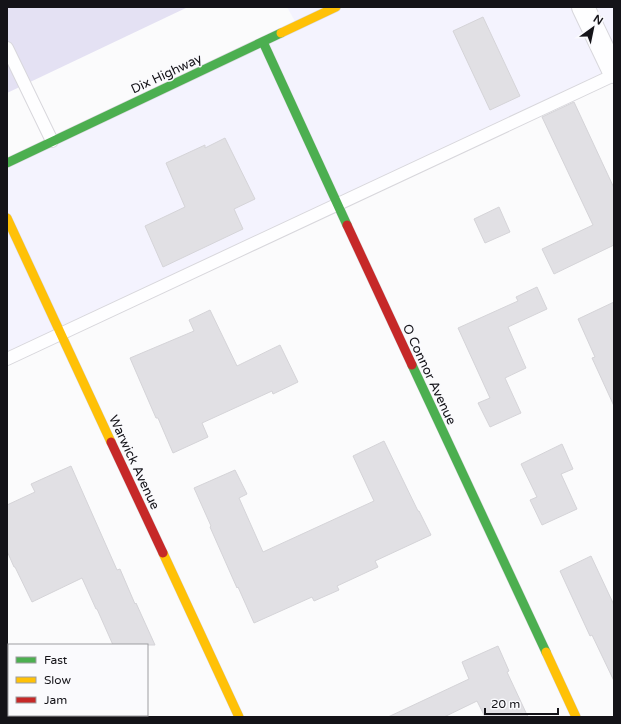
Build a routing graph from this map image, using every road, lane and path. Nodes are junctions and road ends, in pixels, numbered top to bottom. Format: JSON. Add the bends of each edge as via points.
{"nodes":[{"id":1,"x":583,"y":7,"type":"edge"},
{"id":2,"x":332,"y":8,"type":"edge"},
{"id":3,"x":263,"y":42,"type":"junction"},
{"id":4,"x":7,"y":48,"type":"edge"},
{"id":5,"x":614,"y":74,"type":"edge"},
{"id":6,"x":52,"y":141,"type":"junction"},
{"id":7,"x":7,"y":163,"type":"edge"},
{"id":8,"x":337,"y":204,"type":"junction"},
{"id":9,"x":7,"y":218,"type":"edge"},
{"id":10,"x":61,"y":333,"type":"junction"},
{"id":11,"x":7,"y":359,"type":"edge"},
{"id":12,"x":239,"y":717,"type":"edge"},
{"id":13,"x":576,"y":717,"type":"edge"}],
"edges":[{"from":1,"to":5,"type":"street"},
{"from":2,"to":3,"type":"street","name":"Dix Highway"},
{"from":3,"to":6,"type":"street","name":"Dix Highway"},
{"from":3,"to":8,"type":"street","name":"O Connor Avenue"},
{"from":4,"to":6,"type":"lane"},
{"from":5,"to":8,"type":"lane"},
{"from":6,"to":7,"type":"street","name":"Dix Highway"},
{"from":8,"to":10,"type":"lane"},
{"from":8,"to":13,"type":"street","name":"O Connor Avenue"},
{"from":9,"to":10,"type":"street","name":"Warwick Avenue"},
{"from":10,"to":11,"type":"lane"},
{"from":10,"to":12,"type":"street","name":"Warwick Avenue"}]}
